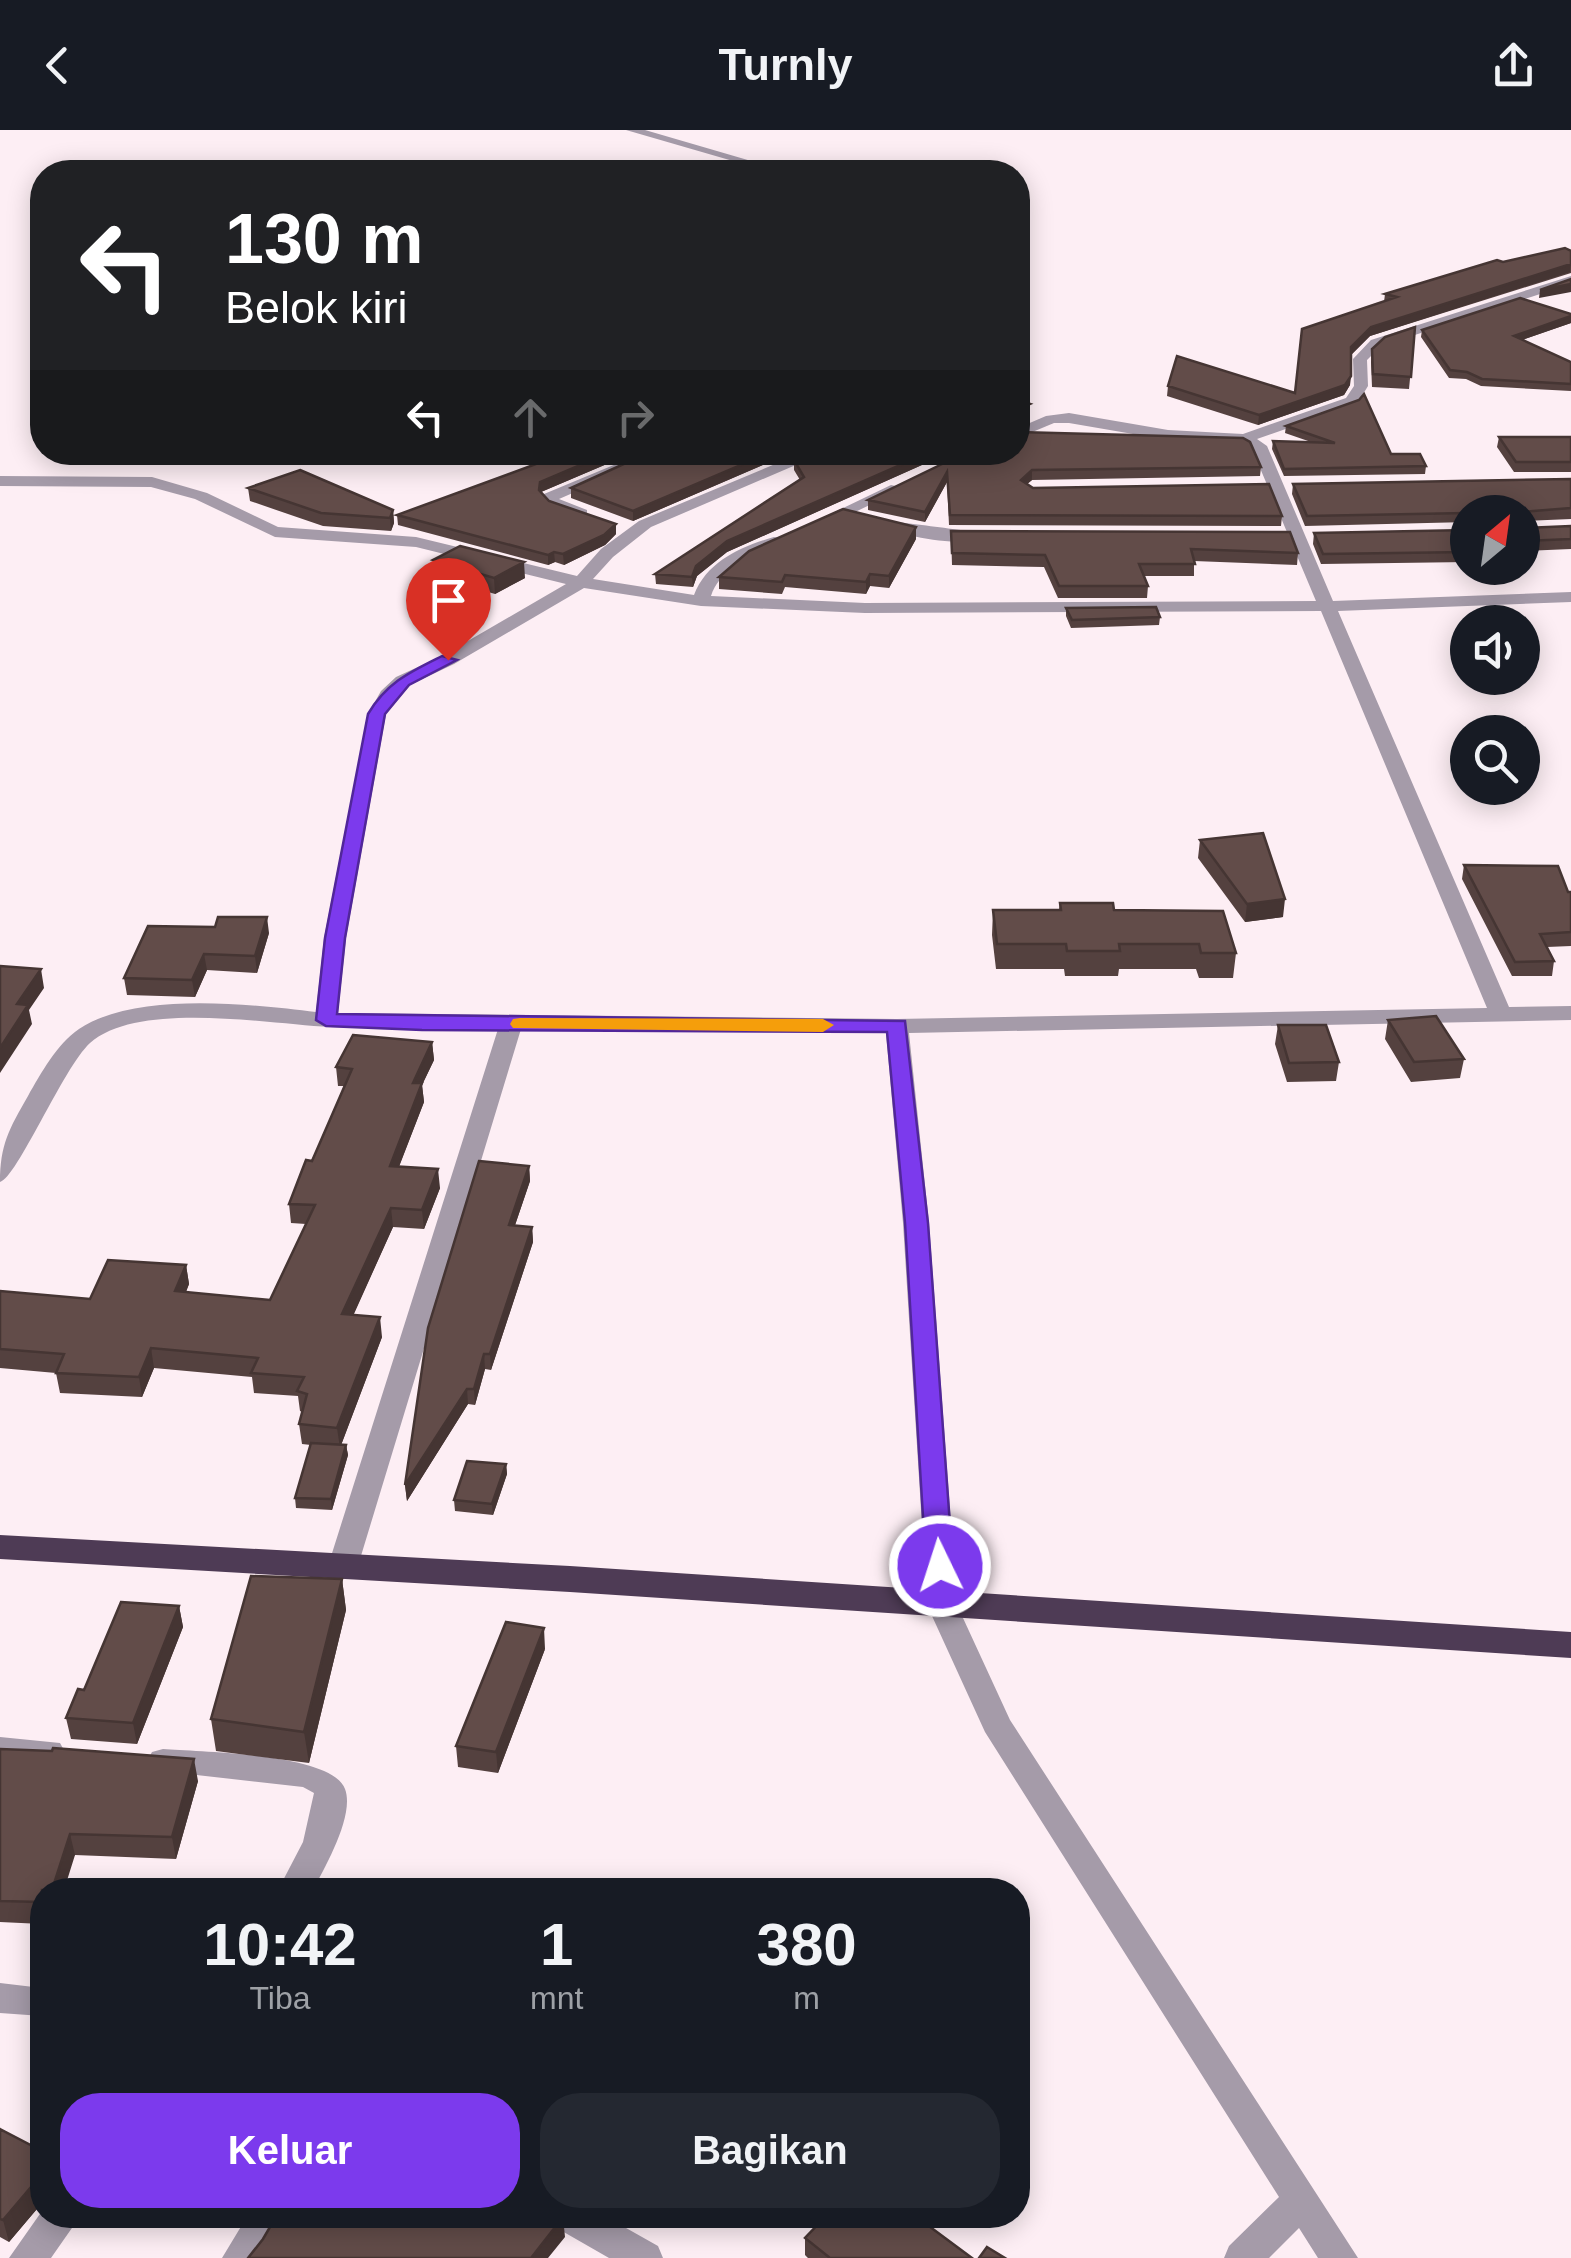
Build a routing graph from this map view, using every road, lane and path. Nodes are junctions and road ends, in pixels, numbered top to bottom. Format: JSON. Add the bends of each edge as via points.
{"nodes":[{"id":1,"x":632,"y":130,"type":"edge"},
{"id":2,"x":740,"y":160,"type":"edge"},
{"id":3,"x":1571,"y":280,"type":"edge"},
{"id":4,"x":1030,"y":429,"type":"edge"},
{"id":5,"x":1244,"y":439,"type":"junction"},
{"id":6,"x":628,"y":465,"type":"edge"},
{"id":7,"x":784,"y":465,"type":"edge"},
{"id":8,"x":0,"y":481,"type":"edge"},
{"id":9,"x":908,"y":483,"type":"edge"},
{"id":10,"x":1287,"y":487,"type":"junction"},
{"id":11,"x":1260,"y":488,"type":"edge"},
{"id":12,"x":844,"y":512,"type":"junction"},
{"id":13,"x":617,"y":526,"type":"junction"},
{"id":14,"x":999,"y":536,"type":"edge"},
{"id":15,"x":581,"y":582,"type":"junction"},
{"id":16,"x":1571,"y":596,"type":"edge"},
{"id":17,"x":701,"y":602,"type":"junction"},
{"id":18,"x":1330,"y":606,"type":"junction"},
{"id":19,"x":1571,"y":1013,"type":"edge"},
{"id":20,"x":1501,"y":1014,"type":"junction"},
{"id":21,"x":326,"y":1020,"type":"junction"},
{"id":22,"x":511,"y":1024,"type":"junction"},
{"id":23,"x":897,"y":1026,"type":"junction"},
{"id":24,"x":0,"y":1175,"type":"edge"},
{"id":25,"x":0,"y":1547,"type":"edge"},
{"id":26,"x":342,"y":1569,"type":"junction"},
{"id":27,"x":942,"y":1605,"type":"junction"},
{"id":28,"x":1571,"y":1645,"type":"edge"},
{"id":29,"x":0,"y":1748,"type":"edge"},
{"id":30,"x":87,"y":1755,"type":"edge"},
{"id":31,"x":140,"y":1759,"type":"edge"},
{"id":32,"x":300,"y":1878,"type":"edge"},
{"id":33,"x":0,"y":1998,"type":"edge"},
{"id":34,"x":30,"y":2001,"type":"edge"},
{"id":35,"x":1302,"y":2200,"type":"junction"},
{"id":36,"x":52,"y":2228,"type":"edge"},
{"id":37,"x":261,"y":2228,"type":"edge"},
{"id":38,"x":587,"y":2228,"type":"edge"},
{"id":39,"x":624,"y":2254,"type":"edge"},
{"id":40,"x":28,"y":2258,"type":"edge"},
{"id":41,"x":241,"y":2258,"type":"edge"},
{"id":42,"x":1243,"y":2258,"type":"edge"},
{"id":43,"x":1338,"y":2258,"type":"edge"}],
"edges":[{"from":1,"to":2,"type":"street"},
{"from":3,"to":5,"type":"street","via":[[1376,344],[1360,359],[1361,386],[1352,401]]},
{"from":4,"to":5,"type":"street","via":[[1069,418],[1168,435]]},
{"from":5,"to":10,"type":"street","via":[[1260,446]]},
{"from":6,"to":13,"type":"street","via":[[550,497]]},
{"from":7,"to":13,"type":"street"},
{"from":8,"to":15,"type":"street","via":[[152,482],[201,496],[275,532],[416,542]]},
{"from":9,"to":12,"type":"street"},
{"from":10,"to":11,"type":"street"},
{"from":10,"to":18,"type":"street"},
{"from":12,"to":14,"type":"street","via":[[916,532]]},
{"from":12,"to":17,"type":"street","via":[[718,569],[704,584]]},
{"from":13,"to":15,"type":"street"},
{"from":15,"to":17,"type":"street"},
{"from":15,"to":21,"type":"street","via":[[388,695],[370,750]]},
{"from":16,"to":18,"type":"street"},
{"from":17,"to":18,"type":"street"},
{"from":18,"to":20,"type":"street"},
{"from":19,"to":20,"type":"street"},
{"from":20,"to":23,"type":"street"},
{"from":21,"to":22,"type":"street"},
{"from":21,"to":24,"type":"street","via":[[261,1011],[105,1022],[50,1078]]},
{"from":22,"to":23,"type":"street"},
{"from":22,"to":26,"type":"street"},
{"from":23,"to":27,"type":"street"},
{"from":25,"to":26,"type":"highway"},
{"from":26,"to":27,"type":"highway"},
{"from":27,"to":28,"type":"highway"},
{"from":27,"to":35,"type":"street","via":[[996,1724]]},
{"from":29,"to":30,"type":"street"},
{"from":31,"to":32,"type":"street","via":[[321,1780],[330,1790],[331,1808]]},
{"from":33,"to":34,"type":"street"},
{"from":35,"to":42,"type":"street"},
{"from":35,"to":43,"type":"street"},
{"from":36,"to":40,"type":"street"},
{"from":37,"to":41,"type":"street"},
{"from":38,"to":39,"type":"street"}]}
